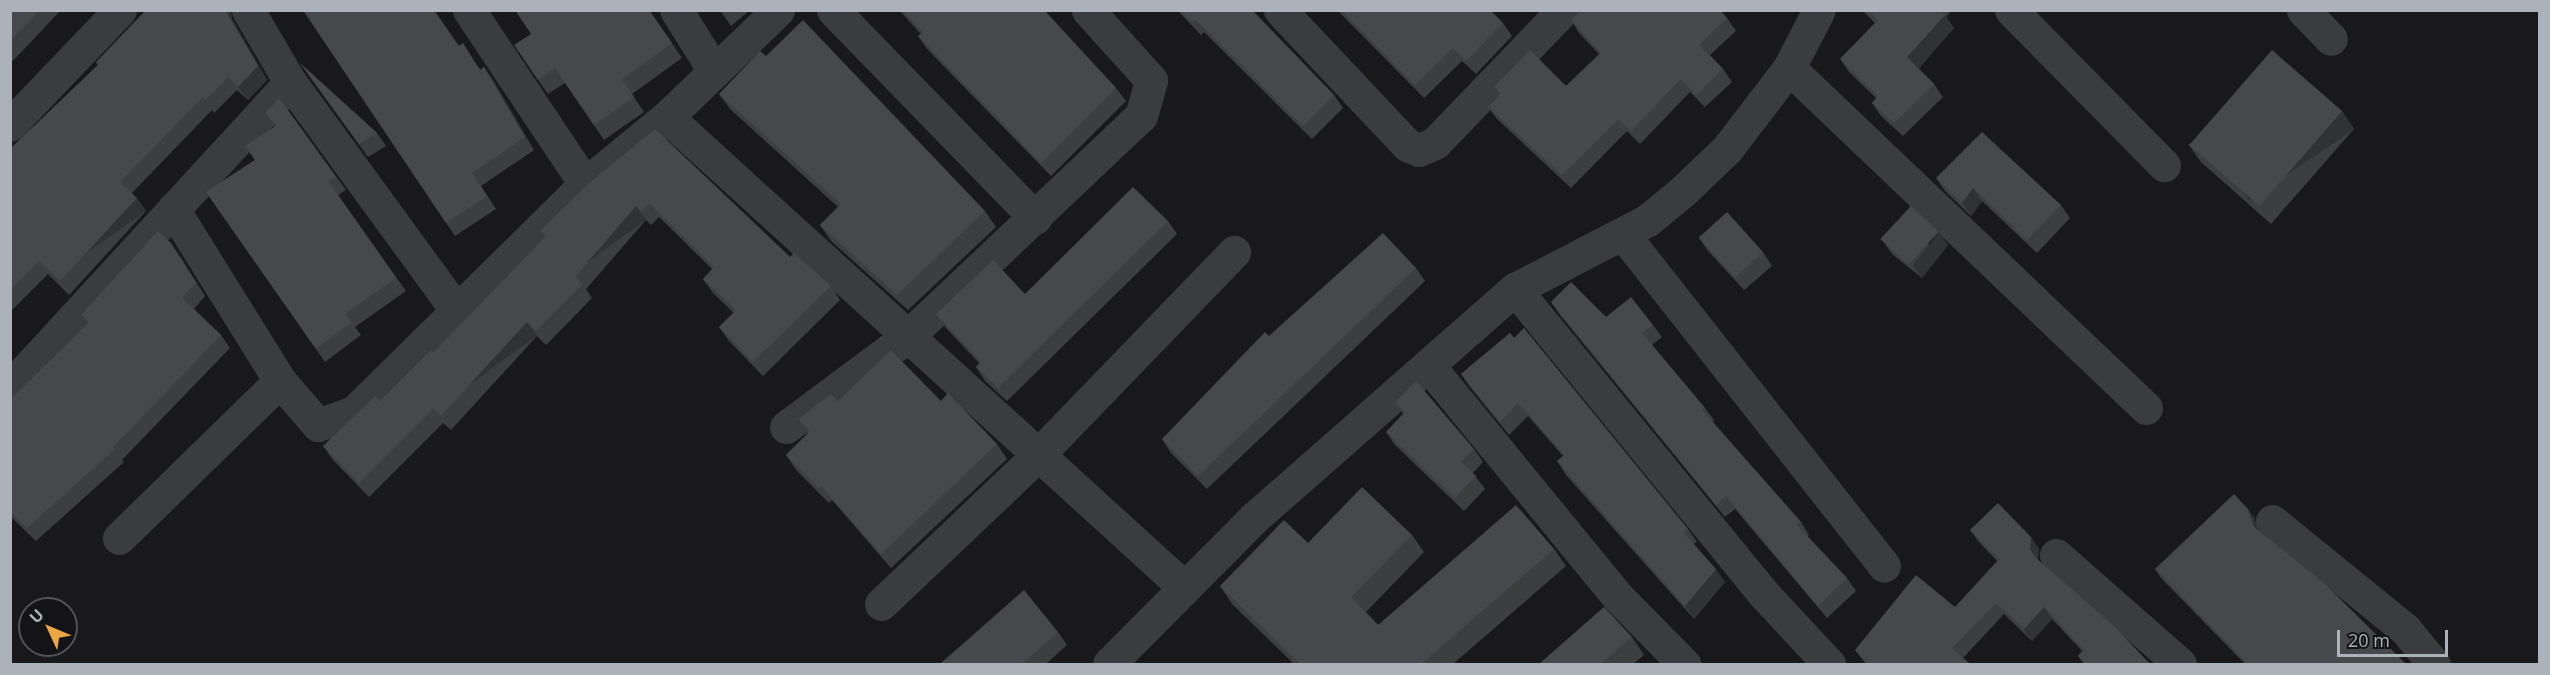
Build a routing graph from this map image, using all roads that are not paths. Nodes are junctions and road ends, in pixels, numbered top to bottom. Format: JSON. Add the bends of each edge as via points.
{"nodes":[{"id":1,"x":120,"y":10,"type":"edge"},
{"id":2,"x":248,"y":10,"type":"edge"},
{"id":3,"x":469,"y":10,"type":"edge"},
{"id":4,"x":676,"y":10,"type":"edge"},
{"id":5,"x":778,"y":10,"type":"edge"},
{"id":6,"x":833,"y":10,"type":"edge"},
{"id":7,"x":1088,"y":10,"type":"edge"},
{"id":8,"x":1280,"y":10,"type":"edge"},
{"id":9,"x":2011,"y":10,"type":"edge"},
{"id":10,"x":2302,"y":10,"type":"edge"},
{"id":11,"x":1816,"y":12,"type":"edge"},
{"id":12,"x":1545,"y":17,"type":"edge"},
{"id":13,"x":2331,"y":39,"type":"dead end"},
{"id":14,"x":1789,"y":68,"type":"junction"},
{"id":15,"x":713,"y":69,"type":"junction"},
{"id":16,"x":290,"y":82,"type":"junction"},
{"id":17,"x":667,"y":117,"type":"junction"},
{"id":18,"x":10,"y":125,"type":"edge"},
{"id":19,"x":2164,"y":165,"type":"dead end"},
{"id":20,"x":585,"y":184,"type":"junction"},
{"id":21,"x":173,"y":209,"type":"junction"},
{"id":22,"x":1035,"y":218,"type":"junction"},
{"id":23,"x":1623,"y":234,"type":"junction"},
{"id":24,"x":1234,"y":252,"type":"dead end"},
{"id":25,"x":1515,"y":289,"type":"junction"},
{"id":26,"x":455,"y":308,"type":"junction"},
{"id":27,"x":908,"y":336,"type":"junction"},
{"id":28,"x":1428,"y":365,"type":"junction"},
{"id":29,"x":280,"y":381,"type":"junction"},
{"id":30,"x":10,"y":387,"type":"edge"},
{"id":31,"x":2146,"y":408,"type":"dead end"},
{"id":32,"x":786,"y":427,"type":"dead end"},
{"id":33,"x":1039,"y":454,"type":"junction"},
{"id":34,"x":2272,"y":521,"type":"dead end"},
{"id":35,"x":119,"y":538,"type":"dead end"},
{"id":36,"x":2056,"y":555,"type":"dead end"},
{"id":37,"x":1884,"y":566,"type":"dead end"},
{"id":38,"x":1185,"y":588,"type":"junction"},
{"id":39,"x":1619,"y":598,"type":"junction"},
{"id":40,"x":881,"y":604,"type":"dead end"},
{"id":41,"x":1593,"y":620,"type":"edge"},
{"id":42,"x":1109,"y":664,"type":"edge"},
{"id":43,"x":1684,"y":664,"type":"edge"},
{"id":44,"x":1829,"y":664,"type":"edge"},
{"id":45,"x":2180,"y":664,"type":"edge"},
{"id":46,"x":2434,"y":664,"type":"edge"}],
"edges":[{"from":1,"to":18,"type":"street"},
{"from":2,"to":16,"type":"street"},
{"from":3,"to":20,"type":"street"},
{"from":4,"to":15,"type":"street"},
{"from":5,"to":15,"type":"street"},
{"from":6,"to":22,"type":"street"},
{"from":7,"to":22,"type":"street","via":[[1151,80],[1141,116]]},
{"from":8,"to":12,"type":"street","via":[[1407,145],[1419,150],[1435,143]]},
{"from":9,"to":19,"type":"street"},
{"from":10,"to":13,"type":"street"},
{"from":11,"to":14,"type":"street"},
{"from":14,"to":23,"type":"street","via":[[1726,149],[1648,220]]},
{"from":14,"to":31,"type":"street"},
{"from":15,"to":17,"type":"street"},
{"from":16,"to":21,"type":"street"},
{"from":16,"to":26,"type":"street"},
{"from":17,"to":20,"type":"street"},
{"from":17,"to":27,"type":"street"},
{"from":20,"to":26,"type":"street"},
{"from":21,"to":29,"type":"street"},
{"from":21,"to":30,"type":"street"},
{"from":22,"to":27,"type":"street"},
{"from":23,"to":25,"type":"street"},
{"from":23,"to":37,"type":"street"},
{"from":24,"to":33,"type":"street"},
{"from":25,"to":28,"type":"street"},
{"from":25,"to":44,"type":"street","via":[[1761,591]]},
{"from":26,"to":29,"type":"street","via":[[354,412],[318,425]]},
{"from":27,"to":32,"type":"street"},
{"from":27,"to":33,"type":"street"},
{"from":28,"to":38,"type":"street","via":[[1254,518]]},
{"from":28,"to":39,"type":"street"},
{"from":29,"to":35,"type":"street"},
{"from":33,"to":38,"type":"street"},
{"from":33,"to":40,"type":"street"},
{"from":34,"to":46,"type":"street","via":[[2405,629]]},
{"from":36,"to":45,"type":"street"},
{"from":38,"to":42,"type":"street"},
{"from":39,"to":41,"type":"street"},
{"from":39,"to":43,"type":"street"}]}
